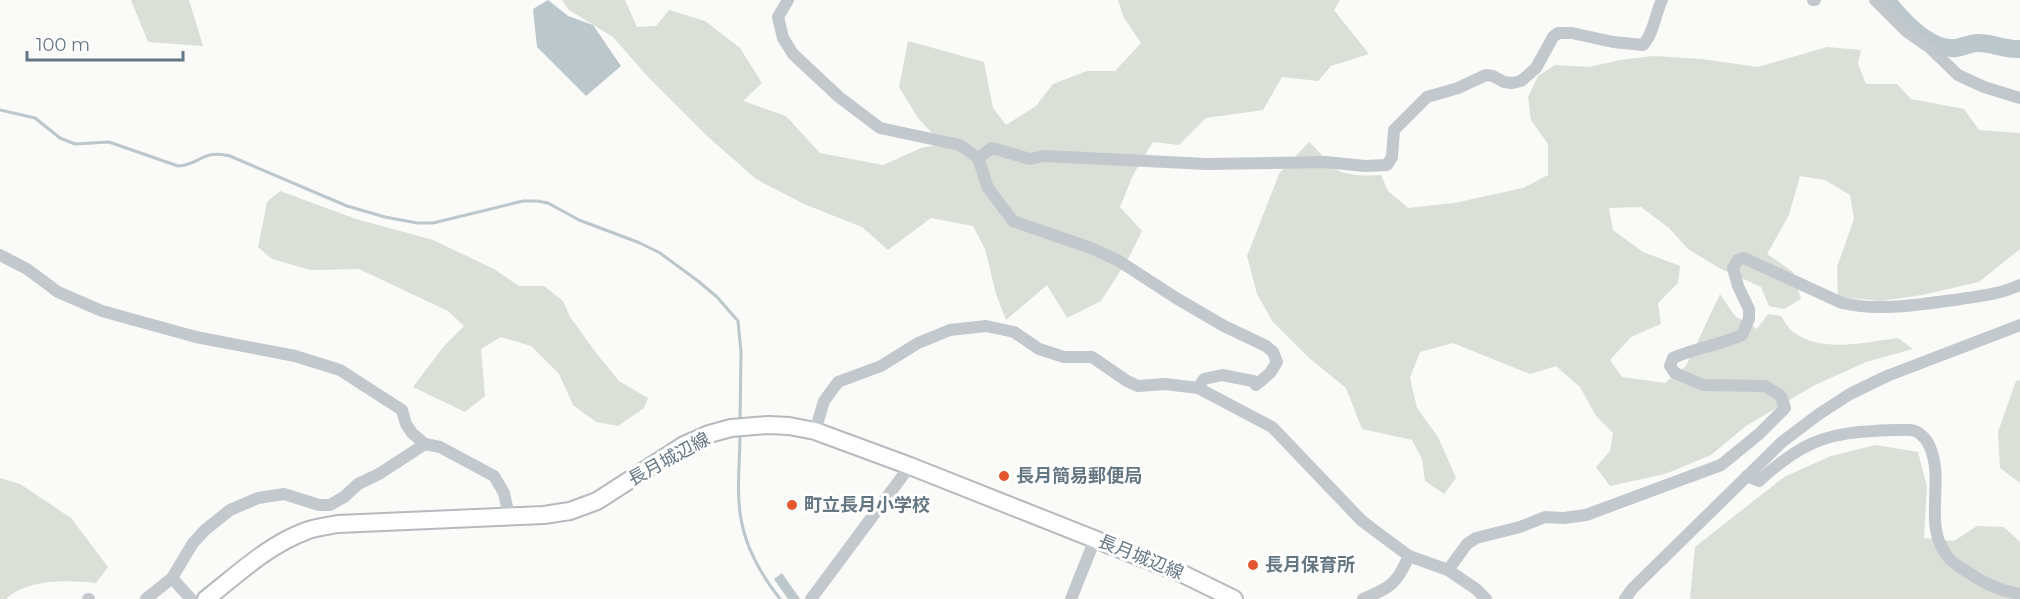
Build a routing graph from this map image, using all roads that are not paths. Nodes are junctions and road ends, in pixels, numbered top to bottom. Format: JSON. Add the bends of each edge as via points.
{"nodes":[{"id":1,"x":788,"y":0,"type":"edge"},
{"id":2,"x":1662,"y":0,"type":"edge"},
{"id":3,"x":1875,"y":0,"type":"edge"},
{"id":4,"x":2020,"y":98,"type":"edge"},
{"id":5,"x":978,"y":158,"type":"junction"},
{"id":6,"x":0,"y":255,"type":"edge"},
{"id":7,"x":2020,"y":285,"type":"edge"},
{"id":8,"x":2020,"y":325,"type":"edge"},
{"id":9,"x":1198,"y":388,"type":"junction"},
{"id":10,"x":814,"y":431,"type":"junction"},
{"id":11,"x":425,"y":444,"type":"junction"},
{"id":12,"x":910,"y":466,"type":"junction"},
{"id":13,"x":1747,"y":476,"type":"junction"},
{"id":14,"x":509,"y":516,"type":"junction"},
{"id":15,"x":1095,"y":538,"type":"junction"},
{"id":16,"x":1409,"y":556,"type":"junction"},
{"id":17,"x":1448,"y":570,"type":"junction"},
{"id":18,"x":172,"y":578,"type":"junction"},
{"id":19,"x":2020,"y":594,"type":"edge"},
{"id":20,"x":146,"y":599,"type":"edge"},
{"id":21,"x":191,"y":599,"type":"edge"},
{"id":22,"x":207,"y":599,"type":"edge"},
{"id":23,"x":812,"y":599,"type":"edge"},
{"id":24,"x":1071,"y":599,"type":"edge"},
{"id":25,"x":1234,"y":599,"type":"edge"},
{"id":26,"x":1363,"y":599,"type":"edge"},
{"id":27,"x":1486,"y":599,"type":"edge"},
{"id":28,"x":1625,"y":599,"type":"edge"}],
"edges":[{"from":1,"to":5,"type":"street","via":[[778,17],[783,38],[793,54],[839,97],[880,128],[960,145]]},
{"from":2,"to":5,"type":"street","via":[[1643,45],[1558,33],[1536,68],[1521,81],[1504,82],[1486,75],[1427,97],[1394,130],[1392,157],[1387,165],[1207,164],[1044,156],[1030,159],[992,148]]},
{"from":3,"to":4,"type":"street","via":[[1958,75]]},
{"from":5,"to":9,"type":"street","via":[[988,188],[1013,221],[1119,261],[1273,352],[1277,362],[1256,385],[1222,375],[1204,379]]},
{"from":6,"to":11,"type":"street","via":[[58,292],[102,311],[340,370],[402,410],[412,433]]},
{"from":7,"to":17,"type":"street","via":[[1998,293],[1873,308],[1842,303],[1744,258],[1738,260],[1734,268],[1738,286],[1749,309],[1742,335],[1673,358],[1670,366],[1675,373],[1703,385],[1765,386],[1781,396],[1785,408],[1721,465],[1586,515],[1545,517],[1476,538]]},
{"from":8,"to":13,"type":"street","via":[[1850,394],[1782,442]]},
{"from":9,"to":10,"type":"street","via":[[1138,386],[1092,357],[1064,357],[1039,349],[1014,332],[986,326],[951,330],[918,343],[881,366],[838,382],[824,401]]},
{"from":9,"to":16,"type":"street","via":[[1272,427],[1362,522]]},
{"from":10,"to":12,"type":"main road","name":"長月城辺線"},
{"from":10,"to":14,"type":"main road","name":"長月城辺線","via":[[768,425],[709,434],[597,501],[570,511]]},
{"from":11,"to":14,"type":"street","via":[[440,447],[494,476],[504,493]]},
{"from":11,"to":18,"type":"street","via":[[330,505],[284,494],[258,498],[230,510],[199,536]]},
{"from":12,"to":15,"type":"main road","name":"長月城辺線"},
{"from":12,"to":23,"type":"street"},
{"from":13,"to":19,"type":"street","via":[[1759,482],[1804,447],[1841,434],[1914,430],[1927,441],[1935,463],[1934,506],[1939,544],[1949,559],[1986,584]]},
{"from":13,"to":28,"type":"street"},
{"from":14,"to":22,"type":"main road","name":"長月城辺線","via":[[338,524],[308,530],[281,542]]},
{"from":15,"to":24,"type":"street"},
{"from":15,"to":25,"type":"main road","name":"長月城辺線"},
{"from":16,"to":17,"type":"street"},
{"from":16,"to":26,"type":"street","via":[[1391,586]]},
{"from":17,"to":27,"type":"street"},
{"from":18,"to":20,"type":"street"},
{"from":18,"to":21,"type":"street"}]}
